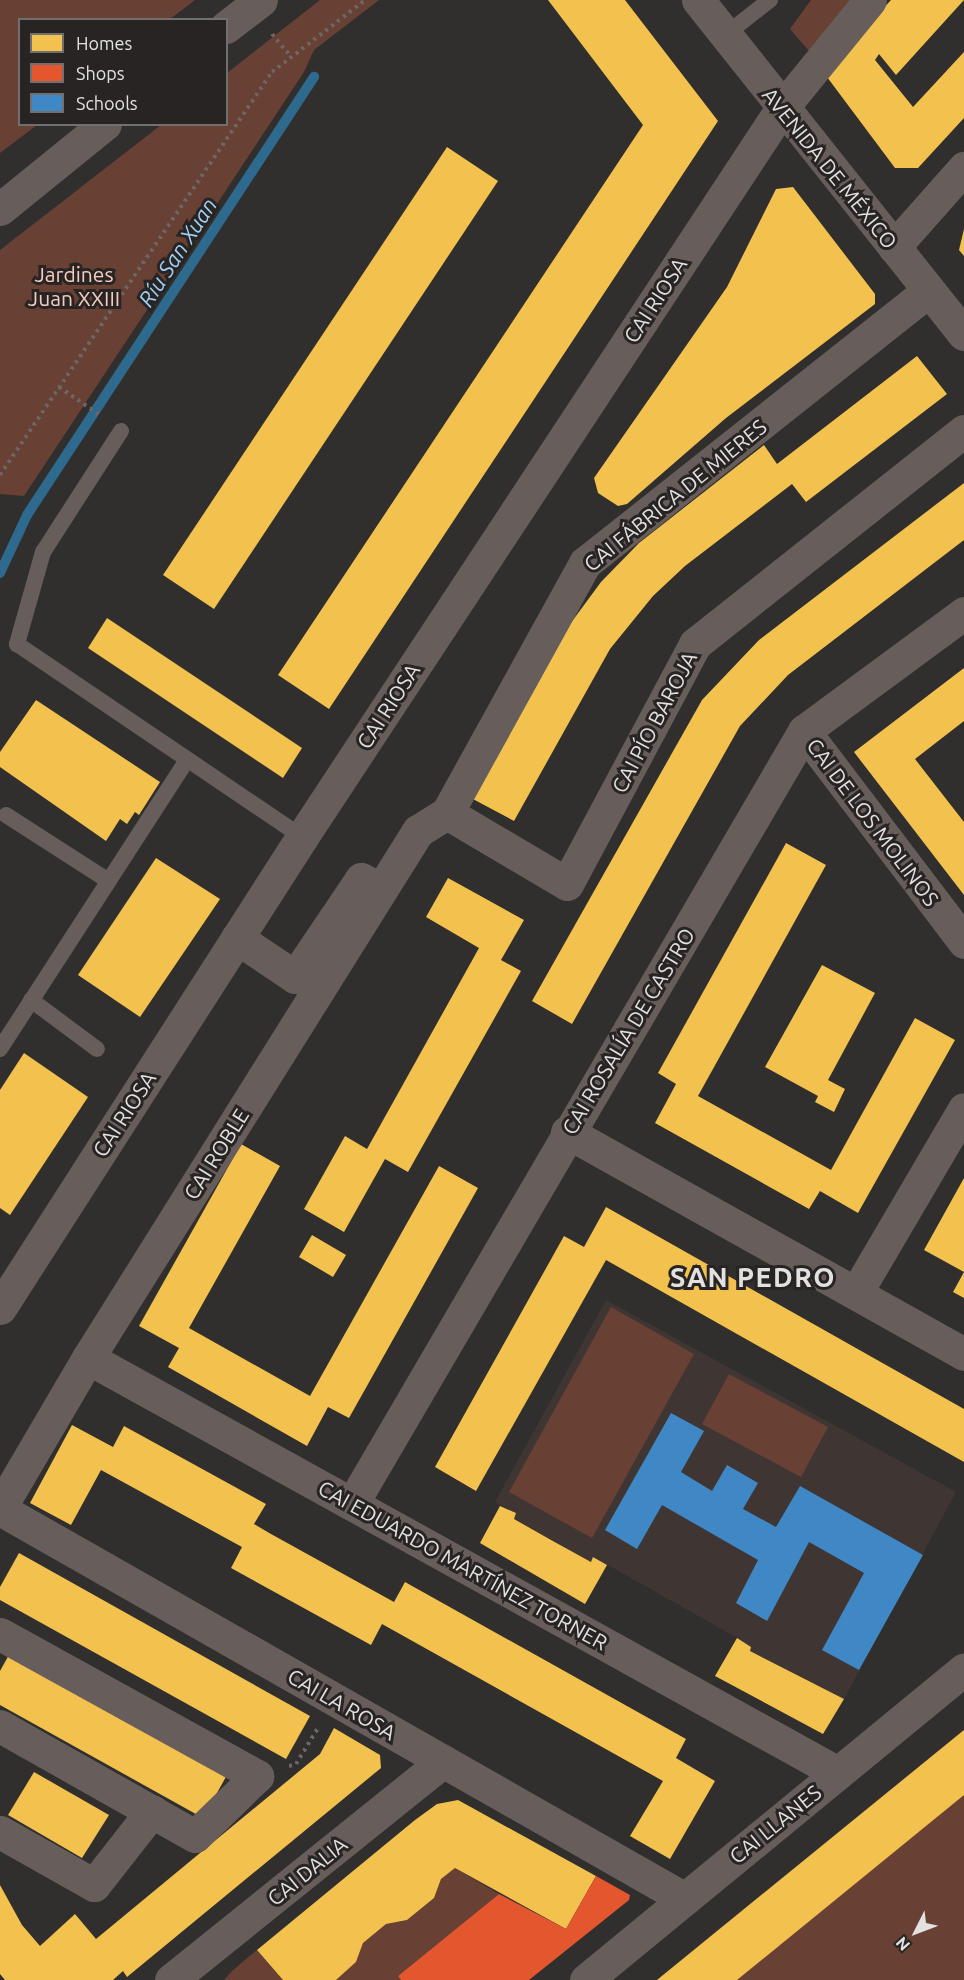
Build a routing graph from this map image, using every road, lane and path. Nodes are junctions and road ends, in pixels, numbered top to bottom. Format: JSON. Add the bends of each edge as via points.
{"nodes":[{"id":1,"x":261,"y":0,"type":"edge"},
{"id":2,"x":365,"y":0,"type":"edge"},
{"id":3,"x":698,"y":0,"type":"edge"},
{"id":4,"x":770,"y":0,"type":"edge"},
{"id":5,"x":870,"y":0,"type":"edge"},
{"id":6,"x":228,"y":25,"type":"edge"},
{"id":7,"x":725,"y":35,"type":"junction"},
{"id":8,"x":782,"y":108,"type":"junction"},
{"id":9,"x":103,"y":126,"type":"edge"},
{"id":10,"x":964,"y":168,"type":"edge"},
{"id":11,"x":0,"y":209,"type":"edge"},
{"id":12,"x":894,"y":247,"type":"junction"},
{"id":13,"x":928,"y":291,"type":"junction"},
{"id":14,"x":964,"y":334,"type":"edge"},
{"id":15,"x":59,"y":387,"type":"junction"},
{"id":16,"x":121,"y":430,"type":"joint"},
{"id":17,"x":964,"y":431,"type":"edge"},
{"id":18,"x":0,"y":475,"type":"edge"},
{"id":19,"x":964,"y":613,"type":"edge"},
{"id":20,"x":804,"y":731,"type":"junction"},
{"id":21,"x":188,"y":760,"type":"junction"},
{"id":22,"x":447,"y":813,"type":"junction"},
{"id":23,"x":6,"y":815,"type":"dead end"},
{"id":24,"x":302,"y":837,"type":"junction"},
{"id":25,"x":108,"y":881,"type":"junction"},
{"id":26,"x":237,"y":938,"type":"junction"},
{"id":27,"x":350,"y":940,"type":"junction"},
{"id":28,"x":964,"y":942,"type":"edge"},
{"id":29,"x":31,"y":1000,"type":"junction"},
{"id":30,"x":0,"y":1049,"type":"edge"},
{"id":31,"x":97,"y":1049,"type":"dead end"},
{"id":32,"x":964,"y":1109,"type":"edge"},
{"id":33,"x":567,"y":1132,"type":"junction"},
{"id":34,"x":856,"y":1293,"type":"junction"},
{"id":35,"x":0,"y":1308,"type":"edge"},
{"id":36,"x":964,"y":1354,"type":"edge"},
{"id":37,"x":88,"y":1358,"type":"junction"},
{"id":38,"x":352,"y":1504,"type":"junction"},
{"id":39,"x":0,"y":1508,"type":"edge"},
{"id":40,"x":0,"y":1634,"type":"edge"},
{"id":41,"x":964,"y":1669,"type":"edge"},
{"id":42,"x":335,"y":1699,"type":"junction"},
{"id":43,"x":0,"y":1726,"type":"edge"},
{"id":44,"x":443,"y":1761,"type":"junction"},
{"id":45,"x":838,"y":1773,"type":"junction"},
{"id":46,"x":257,"y":1776,"type":"junction"},
{"id":47,"x":152,"y":1811,"type":"junction"},
{"id":48,"x":0,"y":1832,"type":"edge"},
{"id":49,"x":685,"y":1899,"type":"junction"},
{"id":50,"x":171,"y":1980,"type":"edge"},
{"id":51,"x":586,"y":1980,"type":"edge"}],
"edges":[{"from":1,"to":6,"type":"street"},
{"from":2,"to":15,"type":"path","via":[[272,72]]},
{"from":3,"to":7,"type":"street","name":"AVENIDA DE MÉXICO"},
{"from":4,"to":7,"type":"lane"},
{"from":5,"to":8,"type":"street","name":"CAI RIOSA"},
{"from":7,"to":8,"type":"street","name":"AVENIDA DE MÉXICO"},
{"from":8,"to":12,"type":"street","name":"AVENIDA DE MÉXICO"},
{"from":8,"to":24,"type":"street","name":"CAI RIOSA"},
{"from":9,"to":11,"type":"street"},
{"from":10,"to":12,"type":"street"},
{"from":12,"to":13,"type":"street","name":"AVENIDA DE MÉXICO"},
{"from":13,"to":14,"type":"street","name":"AVENIDA DE MÉXICO"},
{"from":13,"to":22,"type":"street","name":"CAI FÁBRICA DE MIERES","via":[[585,563]]},
{"from":15,"to":16,"type":"path"},
{"from":15,"to":18,"type":"path"},
{"from":16,"to":21,"type":"lane","via":[[43,552],[17,644]]},
{"from":17,"to":22,"type":"street","name":"CAI PÍO BAROJA","via":[[695,644],[567,884]]},
{"from":19,"to":20,"type":"street","name":"CAI ROSALÍA DE CASTRO"},
{"from":20,"to":28,"type":"street","name":"CAI DE LOS MOLINOS"},
{"from":20,"to":33,"type":"street","name":"CAI ROSALÍA DE CASTRO"},
{"from":21,"to":24,"type":"lane"},
{"from":21,"to":25,"type":"lane"},
{"from":22,"to":27,"type":"street","name":"CAI ROBLE","via":[[418,831]]},
{"from":23,"to":25,"type":"lane"},
{"from":24,"to":26,"type":"street","name":"CAI RIOSA"},
{"from":25,"to":29,"type":"lane"},
{"from":26,"to":27,"type":"street","via":[[295,977],[361,879],[371,884],[337,932]]},
{"from":26,"to":35,"type":"street","name":"CAI RIOSA"},
{"from":27,"to":37,"type":"street","name":"CAI ROBLE"},
{"from":29,"to":30,"type":"lane"},
{"from":29,"to":31,"type":"lane"},
{"from":32,"to":34,"type":"street"},
{"from":33,"to":34,"type":"street"},
{"from":33,"to":38,"type":"street","name":"CAI ROSALÍA DE CASTRO"},
{"from":34,"to":36,"type":"street"},
{"from":37,"to":38,"type":"street","name":"CAI EDUARDO MARTÍNEZ TORNER"},
{"from":37,"to":39,"type":"street","name":"CAI ROBLE"},
{"from":38,"to":45,"type":"street","name":"CAI EDUARDO MARTÍNEZ TORNER"},
{"from":39,"to":42,"type":"street","name":"CAI LA ROSA"},
{"from":40,"to":46,"type":"street"},
{"from":41,"to":45,"type":"street","name":"CAI LLANES"},
{"from":42,"to":44,"type":"street","name":"CAI LA ROSA"},
{"from":42,"to":46,"type":"path","via":[[296,1764]]},
{"from":43,"to":47,"type":"street"},
{"from":44,"to":49,"type":"street","name":"CAI LA ROSA"},
{"from":44,"to":50,"type":"street","name":"CAI DALIA"},
{"from":45,"to":49,"type":"street","name":"CAI LLANES"},
{"from":46,"to":47,"type":"street","via":[[195,1836]]},
{"from":47,"to":48,"type":"street","via":[[94,1885]]},
{"from":49,"to":51,"type":"street","name":"CAI LLANES"}]}
